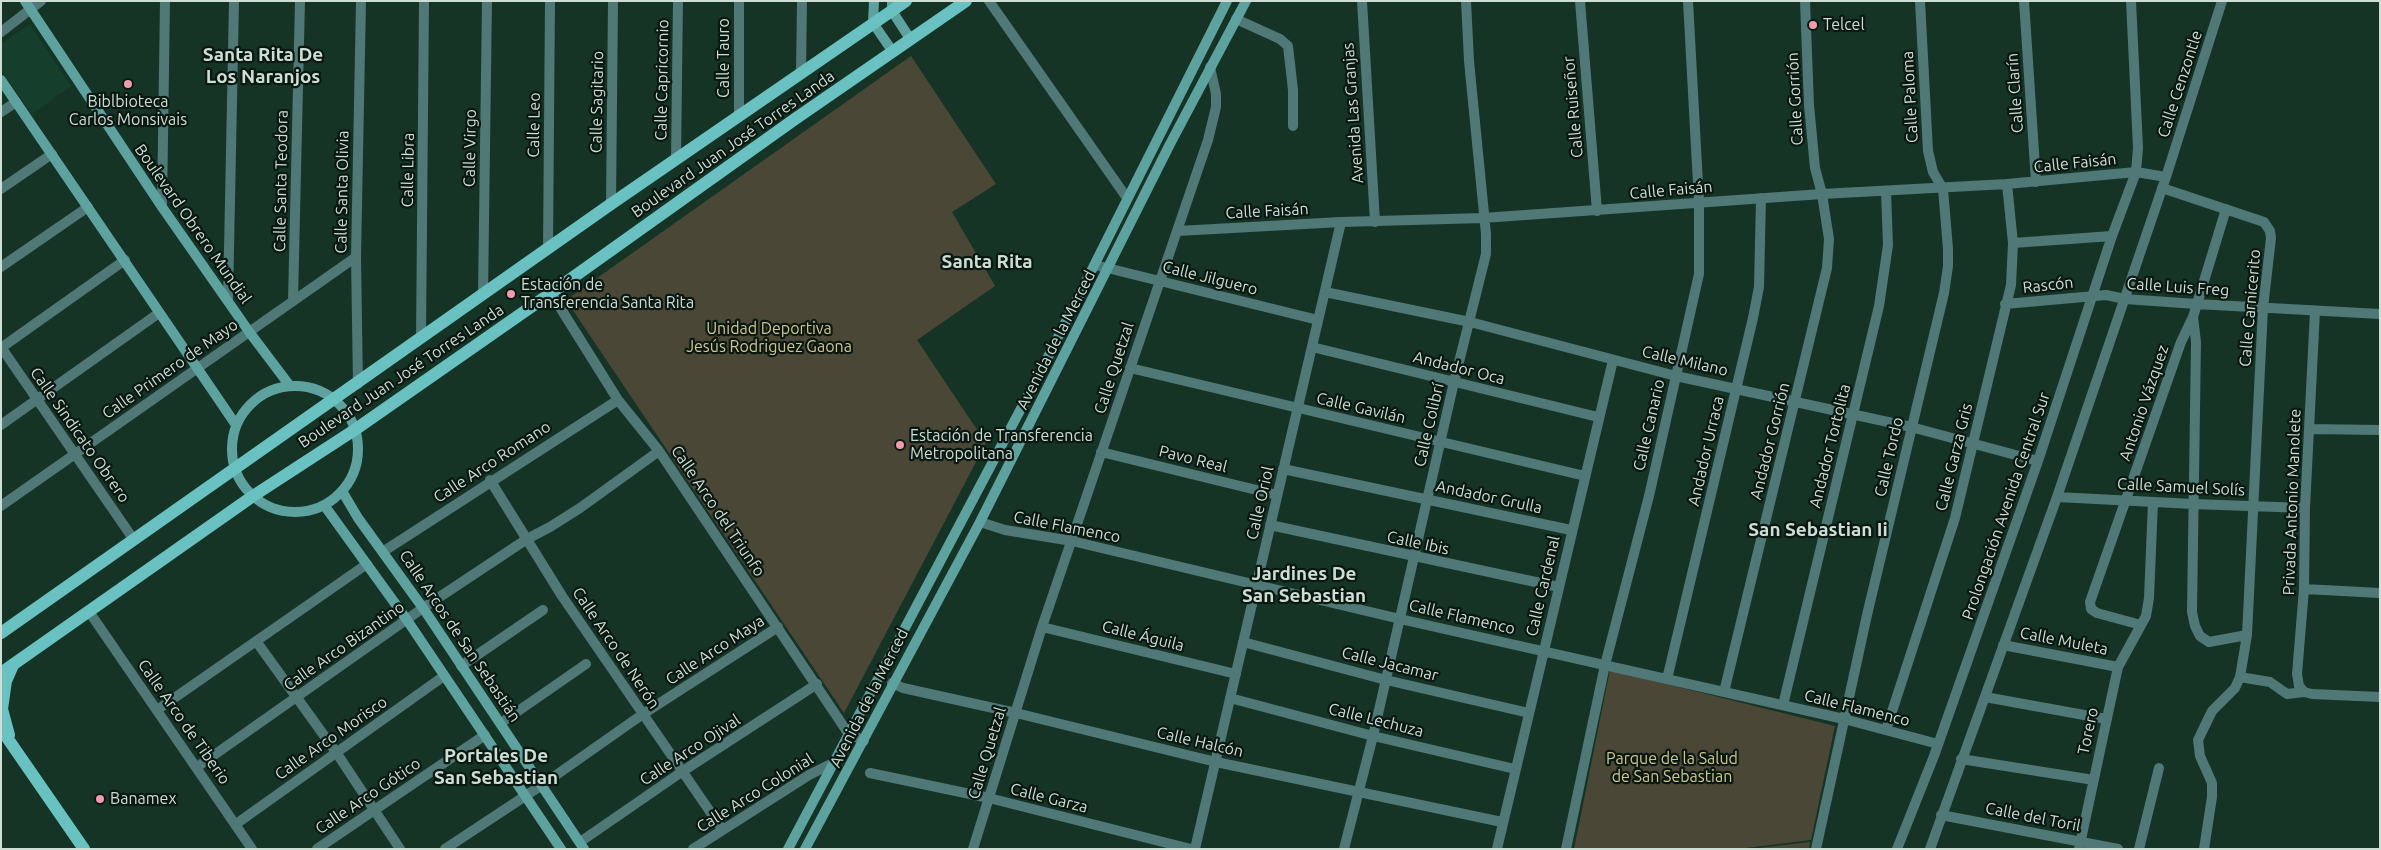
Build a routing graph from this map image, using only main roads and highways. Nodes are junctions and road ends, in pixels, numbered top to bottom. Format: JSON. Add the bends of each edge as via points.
{"nodes":[{"id":1,"x":906,"y":1,"type":"edge"},
{"id":2,"x":966,"y":1,"type":"edge"},
{"id":3,"x":892,"y":6,"type":"edge"},
{"id":4,"x":4,"y":630,"type":"edge"},
{"id":5,"x":13,"y":665,"type":"junction"},
{"id":6,"x":1,"y":673,"type":"edge"},
{"id":7,"x":1,"y":729,"type":"edge"},
{"id":8,"x":12,"y":745,"type":"junction"},
{"id":9,"x":84,"y":849,"type":"edge"}],
"edges":[{"from":1,"to":3,"type":"main road","name":"Boulevard Juan José Torres Landa"},
{"from":2,"to":5,"type":"main road","name":"Boulevard Juan José Torres Landa"},
{"from":3,"to":4,"type":"main road","name":"Boulevard Juan José Torres Landa","via":[[874,23],[610,204]]},
{"from":5,"to":6,"type":"main road","name":"Boulevard Juan José Torres Landa"},
{"from":5,"to":8,"type":"main road","via":[[6,681],[2,709]]},
{"from":7,"to":8,"type":"main road"},
{"from":8,"to":9,"type":"main road"}]}
